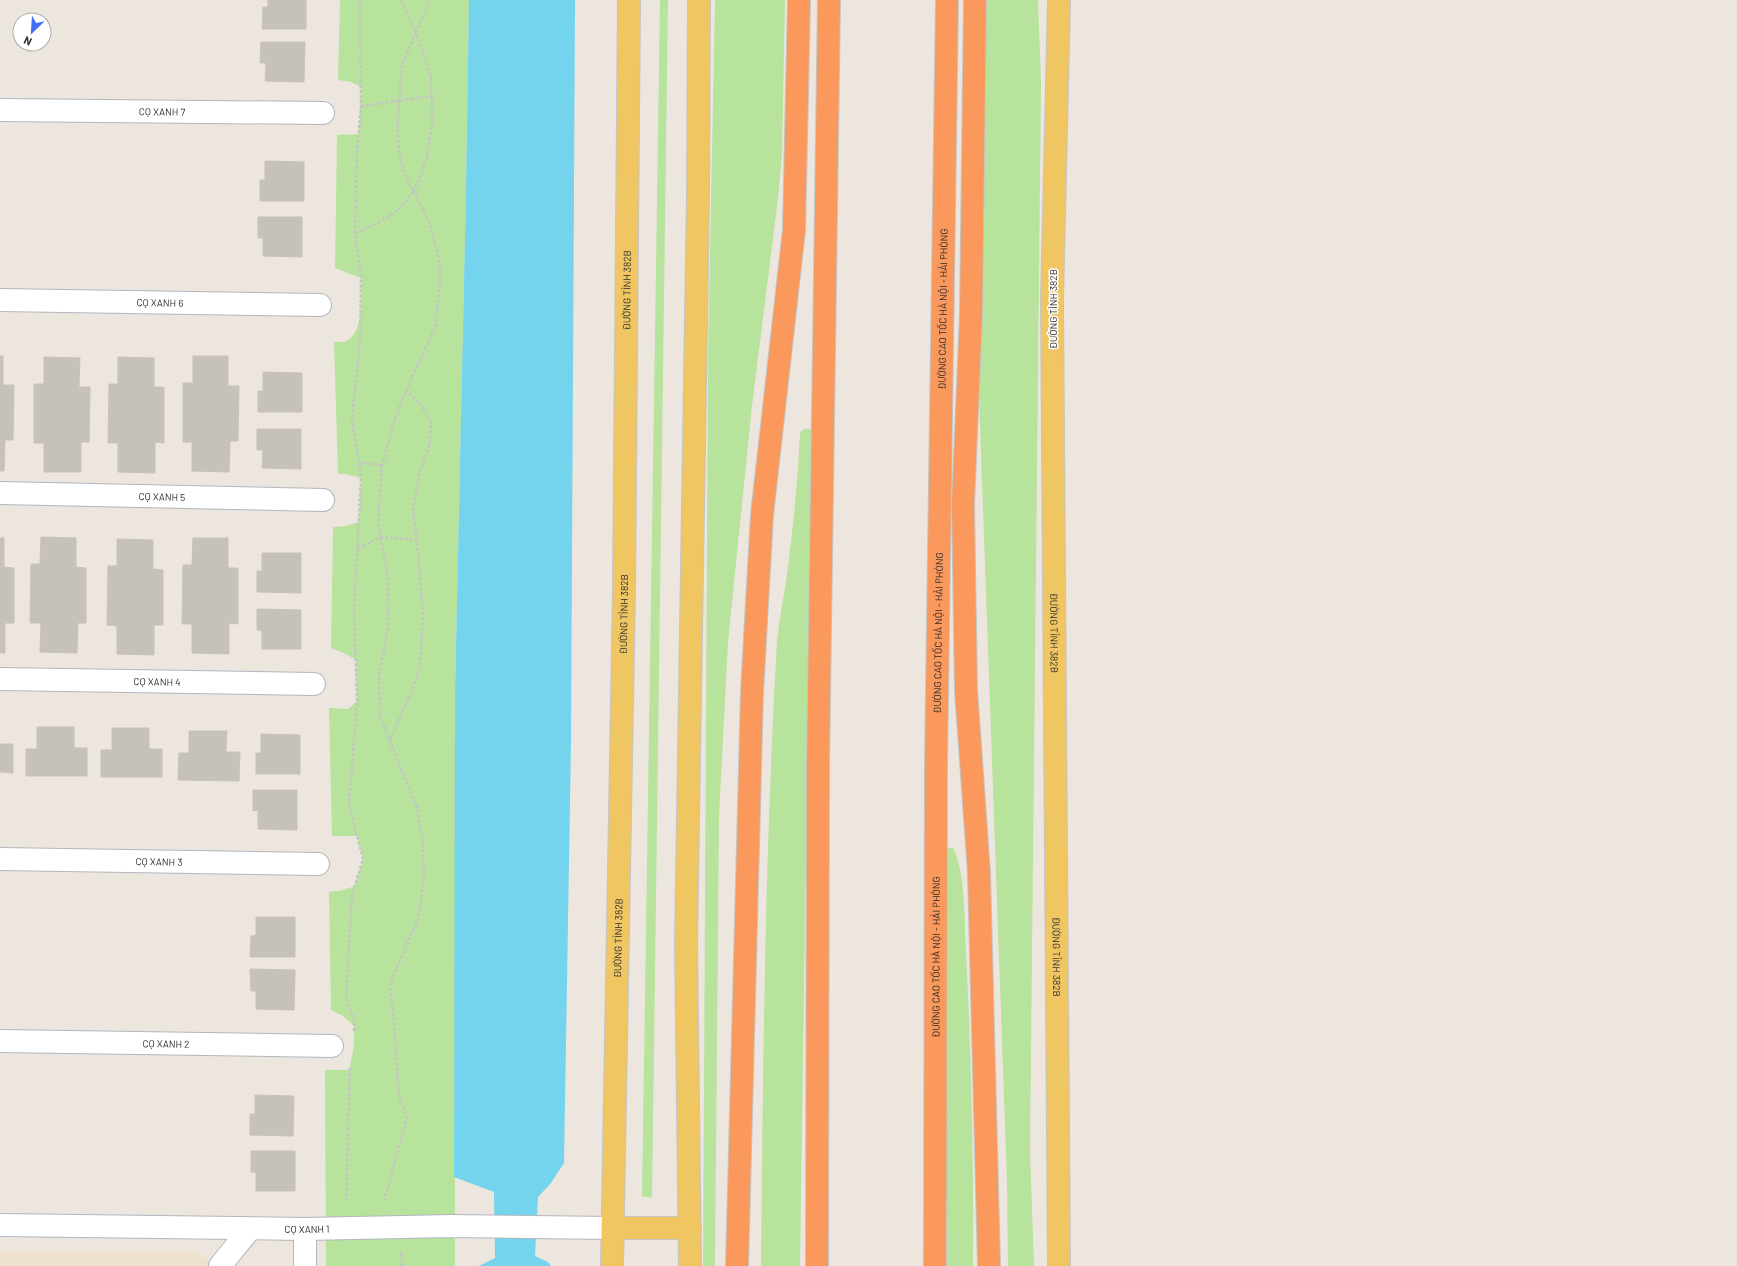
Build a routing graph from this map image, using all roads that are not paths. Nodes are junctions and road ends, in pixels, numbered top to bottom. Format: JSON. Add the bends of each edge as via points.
{"nodes":[{"id":1,"x":629,"y":0,"type":"edge"},
{"id":2,"x":699,"y":0,"type":"edge"},
{"id":3,"x":799,"y":0,"type":"edge"},
{"id":4,"x":829,"y":0,"type":"edge"},
{"id":5,"x":947,"y":0,"type":"edge"},
{"id":6,"x":975,"y":0,"type":"edge"},
{"id":7,"x":1059,"y":0,"type":"edge"},
{"id":8,"x":0,"y":110,"type":"edge"},
{"id":9,"x":323,"y":113,"type":"dead end"},
{"id":10,"x":0,"y":300,"type":"edge"},
{"id":11,"x":320,"y":305,"type":"dead end"},
{"id":12,"x":0,"y":493,"type":"edge"},
{"id":13,"x":323,"y":500,"type":"dead end"},
{"id":14,"x":0,"y":679,"type":"edge"},
{"id":15,"x":314,"y":684,"type":"dead end"},
{"id":16,"x":0,"y":859,"type":"edge"},
{"id":17,"x":318,"y":864,"type":"dead end"},
{"id":18,"x":0,"y":1041,"type":"edge"},
{"id":19,"x":332,"y":1046,"type":"dead end"},
{"id":20,"x":0,"y":1225,"type":"edge"},
{"id":21,"x":613,"y":1228,"type":"junction"},
{"id":22,"x":690,"y":1228,"type":"junction"},
{"id":23,"x":250,"y":1229,"type":"junction"},
{"id":24,"x":305,"y":1229,"type":"junction"},
{"id":25,"x":220,"y":1266,"type":"edge"},
{"id":26,"x":305,"y":1266,"type":"edge"},
{"id":27,"x":612,"y":1266,"type":"edge"},
{"id":28,"x":690,"y":1266,"type":"edge"},
{"id":29,"x":737,"y":1266,"type":"edge"},
{"id":30,"x":817,"y":1266,"type":"edge"},
{"id":31,"x":934,"y":1266,"type":"edge"},
{"id":32,"x":989,"y":1266,"type":"edge"},
{"id":33,"x":1059,"y":1266,"type":"edge"}],
"edges":[{"from":1,"to":21,"type":"main road","name":"ĐƯỜNG TỈNH 382B","via":[[624,606]]},
{"from":2,"to":22,"type":"main road","via":[[686,943]]},
{"from":3,"to":29,"type":"highway","via":[[794,230],[762,515],[752,692]]},
{"from":4,"to":30,"type":"highway","via":[[818,766]]},
{"from":5,"to":31,"type":"highway","name":"ĐƯỜNG CAO TỐC HÀ NỘI - HẢI PHÒNG","via":[[936,763]]},
{"from":6,"to":32,"type":"highway","via":[[971,315],[963,504],[966,690],[979,873]]},
{"from":7,"to":33,"type":"main road","name":"ĐƯỜNG TỈNH 382B","via":[[1052,300]]},
{"from":8,"to":9,"type":"street","name":"CỌ XANH 7"},
{"from":10,"to":11,"type":"street","name":"CỌ XANH 6"},
{"from":12,"to":13,"type":"street","name":"CỌ XANH 5"},
{"from":14,"to":15,"type":"street","name":"CỌ XANH 4"},
{"from":16,"to":17,"type":"street","name":"CỌ XANH 3"},
{"from":18,"to":19,"type":"street","name":"CỌ XANH 2"},
{"from":20,"to":23,"type":"street","name":"CỌ XANH 1"},
{"from":21,"to":22,"type":"main road"},
{"from":21,"to":24,"type":"street","name":"CỌ XANH 1","via":[[452,1226]]},
{"from":21,"to":27,"type":"main road","name":"ĐƯỜNG TỈNH 382B"},
{"from":22,"to":28,"type":"main road"},
{"from":23,"to":24,"type":"street","name":"CỌ XANH 1"},
{"from":23,"to":25,"type":"street"},
{"from":24,"to":26,"type":"street"}]}
